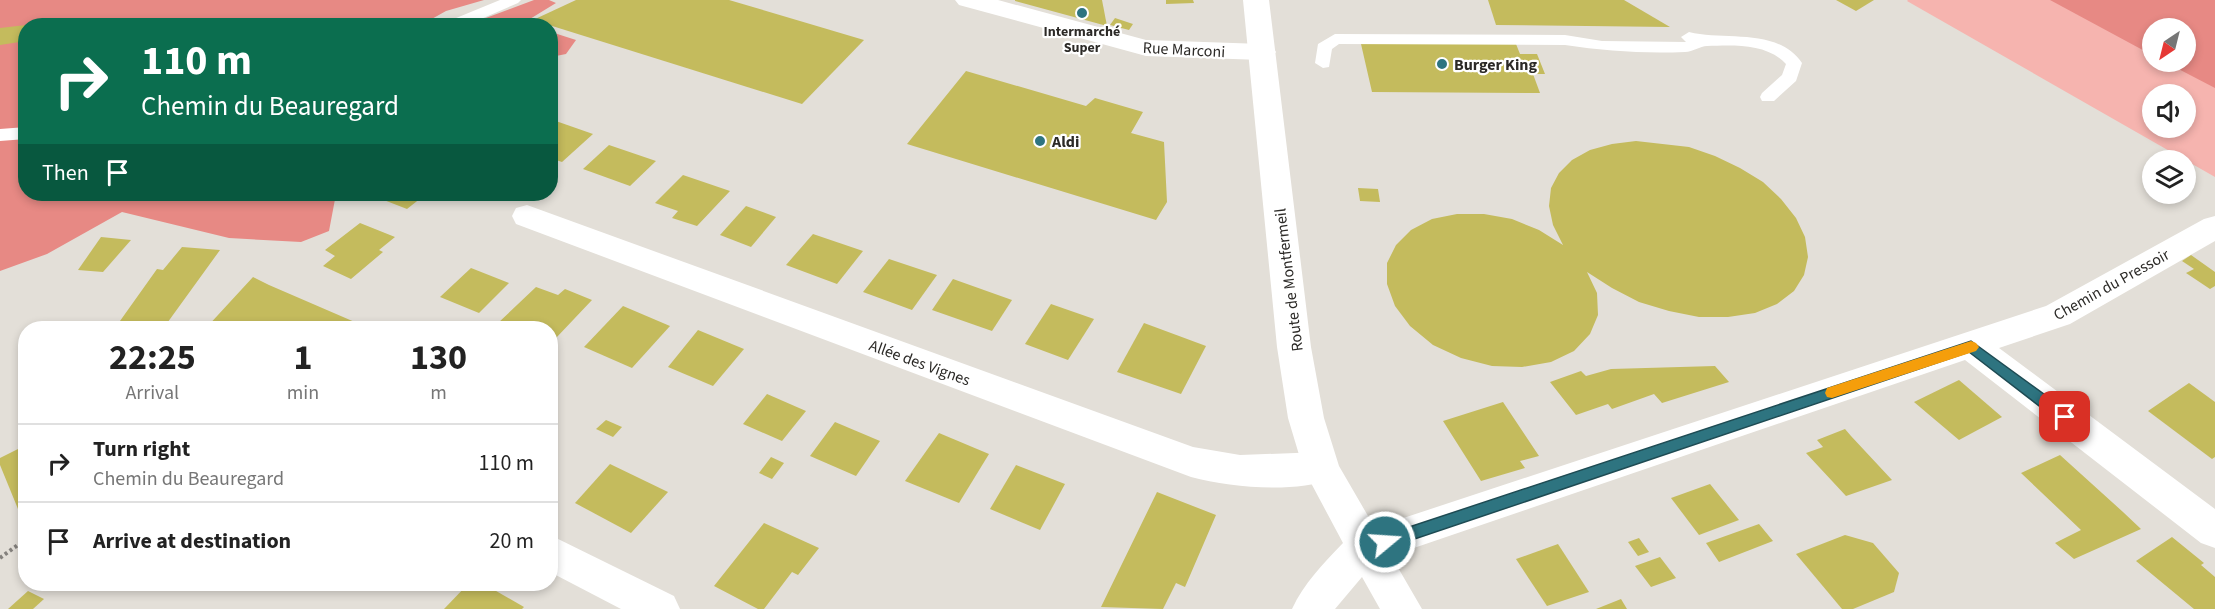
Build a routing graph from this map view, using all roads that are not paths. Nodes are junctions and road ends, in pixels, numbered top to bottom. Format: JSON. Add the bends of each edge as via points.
{"nodes":[{"id":1,"x":513,"y":0,"type":"edge"},
{"id":2,"x":968,"y":0,"type":"edge"},
{"id":3,"x":1256,"y":0,"type":"edge"},
{"id":4,"x":469,"y":18,"type":"edge"},
{"id":5,"x":1262,"y":52,"type":"junction"},
{"id":6,"x":1323,"y":63,"type":"dead end"},
{"id":7,"x":1768,"y":97,"type":"dead end"},
{"id":8,"x":18,"y":134,"type":"edge"},
{"id":9,"x":0,"y":135,"type":"edge"},
{"id":10,"x":527,"y":216,"type":"dead end"},
{"id":11,"x":2215,"y":227,"type":"edge"},
{"id":12,"x":1971,"y":346,"type":"junction"},
{"id":13,"x":1322,"y":468,"type":"junction"},
{"id":14,"x":2215,"y":531,"type":"edge"},
{"id":15,"x":1364,"y":548,"type":"junction"},
{"id":16,"x":558,"y":556,"type":"edge"},
{"id":17,"x":660,"y":609,"type":"edge"},
{"id":18,"x":1312,"y":609,"type":"edge"},
{"id":19,"x":1402,"y":609,"type":"edge"}],
"edges":[{"from":1,"to":4,"type":"lane"},
{"from":2,"to":5,"type":"street","name":"Rue Marconi","via":[[1146,48]]},
{"from":3,"to":5,"type":"street","name":"Route de Montfermeil"},
{"from":5,"to":13,"type":"street","name":"Route de Montfermeil","via":[[1294,347],[1306,418]]},
{"from":6,"to":7,"type":"lane","via":[[1324,47],[1335,39],[1565,40],[1602,46],[1688,47],[1701,41],[1759,44],[1772,47],[1794,63],[1790,77]]},
{"from":8,"to":9,"type":"lane"},
{"from":10,"to":13,"type":"street","name":"Allée des Vignes","via":[[1191,462],[1221,470]]},
{"from":11,"to":12,"type":"street","name":"Chemin du Pressoir","via":[[2058,315]]},
{"from":12,"to":14,"type":"street"},
{"from":12,"to":15,"type":"street","name":"Chemin du Pressoir"},
{"from":13,"to":15,"type":"street","name":"Route de Montfermeil"},
{"from":15,"to":18,"type":"street","via":[[1331,582]]},
{"from":15,"to":19,"type":"street","name":"Route de Montfermeil"},
{"from":16,"to":17,"type":"street"}]}
